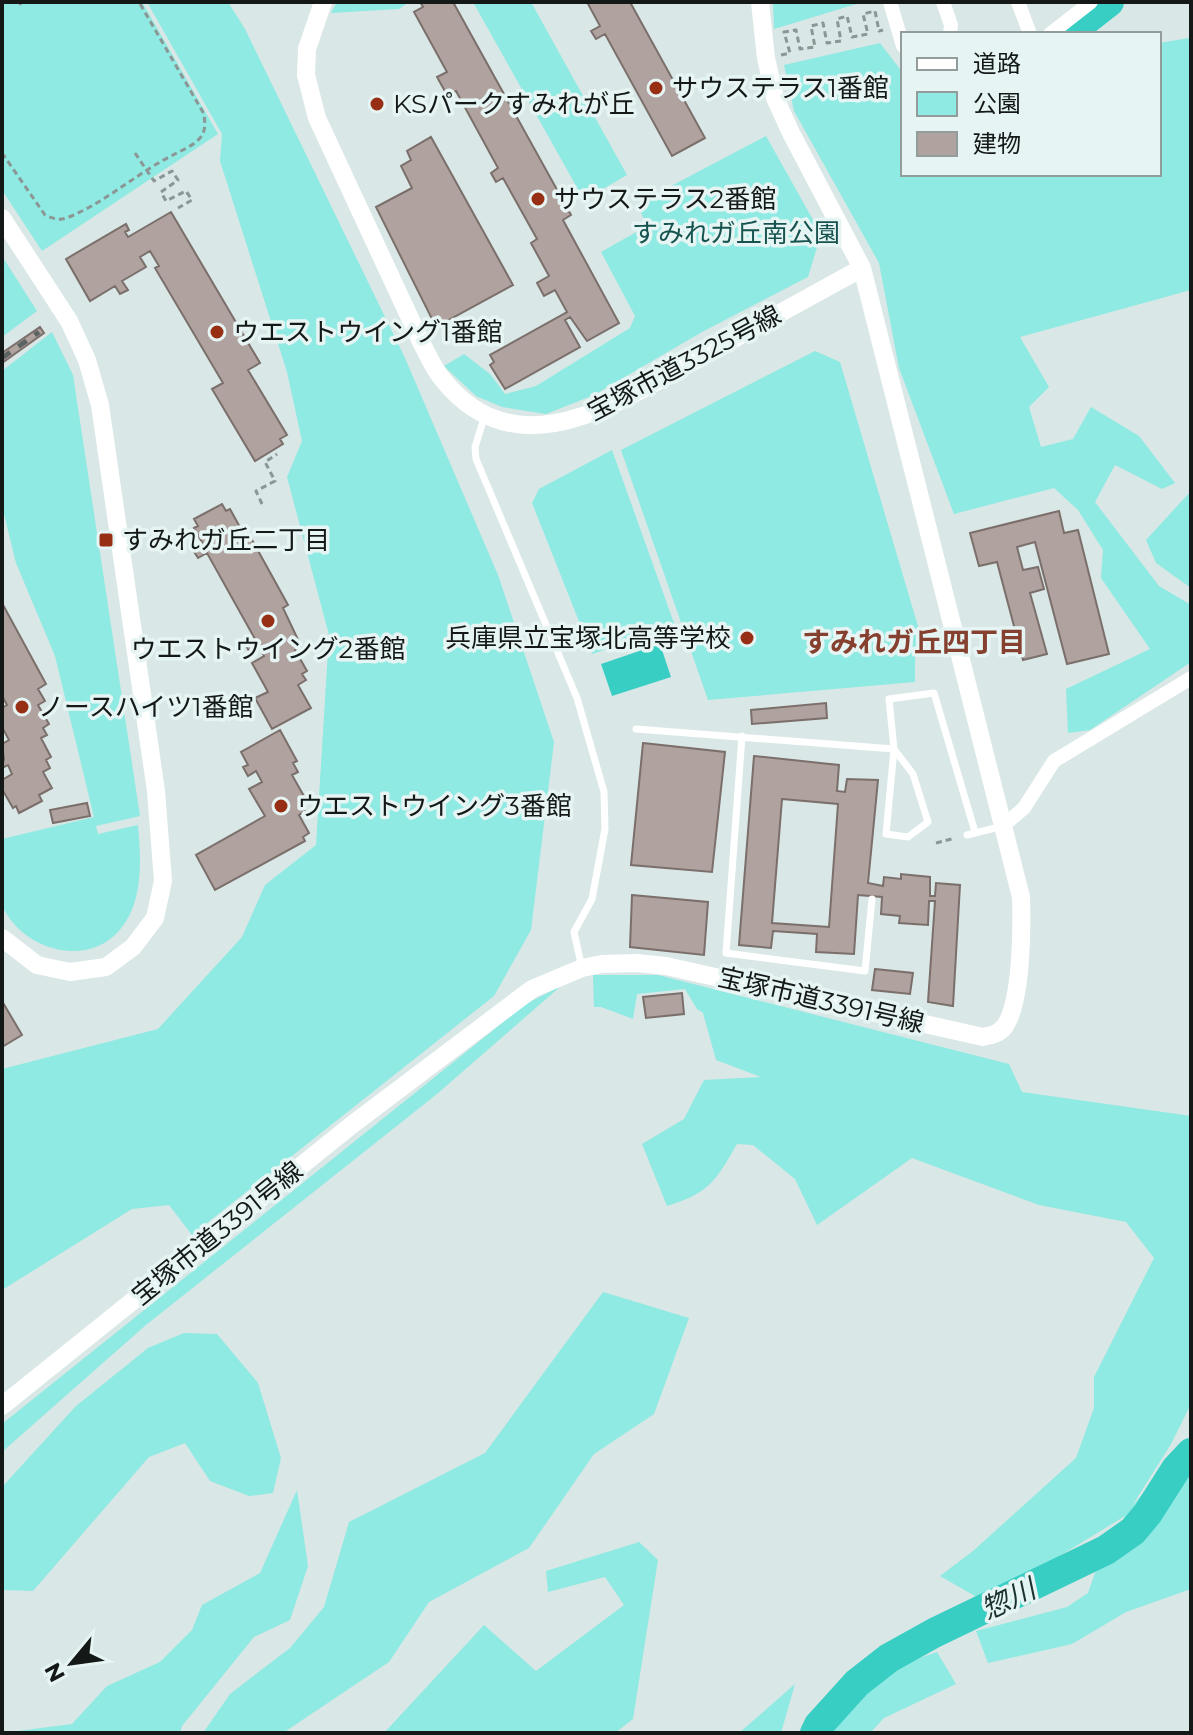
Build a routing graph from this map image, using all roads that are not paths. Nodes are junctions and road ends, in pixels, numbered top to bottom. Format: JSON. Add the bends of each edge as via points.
{"nodes":[{"id":1,"x":323,"y":2,"type":"edge"},
{"id":2,"x":760,"y":2,"type":"edge"},
{"id":3,"x":890,"y":2,"type":"edge"},
{"id":4,"x":943,"y":2,"type":"edge"},
{"id":5,"x":1018,"y":2,"type":"edge"},
{"id":6,"x":1091,"y":2,"type":"edge"},
{"id":7,"x":950,"y":32,"type":"edge"},
{"id":8,"x":1029,"y":32,"type":"edge"},
{"id":9,"x":1053,"y":32,"type":"edge"},
{"id":10,"x":901,"y":39,"type":"edge"},
{"id":11,"x":2,"y":218,"type":"edge"},
{"id":12,"x":862,"y":268,"type":"junction"},
{"id":13,"x":485,"y":415,"type":"junction"},
{"id":14,"x":1191,"y":678,"type":"edge"},
{"id":15,"x":636,"y":729,"type":"dead end"},
{"id":16,"x":742,"y":736,"type":"junction"},
{"id":17,"x":894,"y":749,"type":"junction"},
{"id":18,"x":1004,"y":825,"type":"junction"},
{"id":19,"x":872,"y":899,"type":"dead end"},
{"id":20,"x":2,"y":938,"type":"edge"},
{"id":21,"x":582,"y":968,"type":"junction"},
{"id":22,"x":2,"y":1406,"type":"edge"}],
"edges":[{"from":1,"to":13,"type":"street","name":"宝塚市道3325号線","via":[[307,49],[306,75],[317,118],[439,375],[468,407]]},
{"from":2,"to":12,"type":"street","via":[[775,98]]},
{"from":3,"to":10,"type":"street"},
{"from":4,"to":7,"type":"street"},
{"from":5,"to":8,"type":"street"},
{"from":6,"to":9,"type":"street"},
{"from":11,"to":20,"type":"street","via":[[69,321],[100,405],[156,791],[163,881],[155,918],[133,947],[106,967],[70,972],[37,965]]},
{"from":12,"to":13,"type":"street","name":"宝塚市道3325号線","via":[[592,414],[545,427]]},
{"from":12,"to":18,"type":"street","name":"宝塚市道3391号線"},
{"from":13,"to":21,"type":"lane","via":[[476,459],[577,698],[604,792],[605,829],[592,899],[574,932]]},
{"from":14,"to":18,"type":"street","via":[[1054,761],[1024,808]]},
{"from":15,"to":16,"type":"lane"},
{"from":16,"to":17,"type":"lane"},
{"from":16,"to":19,"type":"lane","via":[[726,953],[865,971]]},
{"from":17,"to":17,"type":"lane","via":[[913,774],[928,822],[908,837],[886,834]]},
{"from":17,"to":18,"type":"lane","via":[[889,699],[934,693],[971,834]]},
{"from":18,"to":21,"type":"street","name":"宝塚市道3391号線","via":[[1021,897],[1022,932],[1012,1010],[998,1033],[983,1037],[666,966]]},
{"from":21,"to":22,"type":"street","name":"宝塚市道3391号線","via":[[532,989],[353,1124]]}]}
